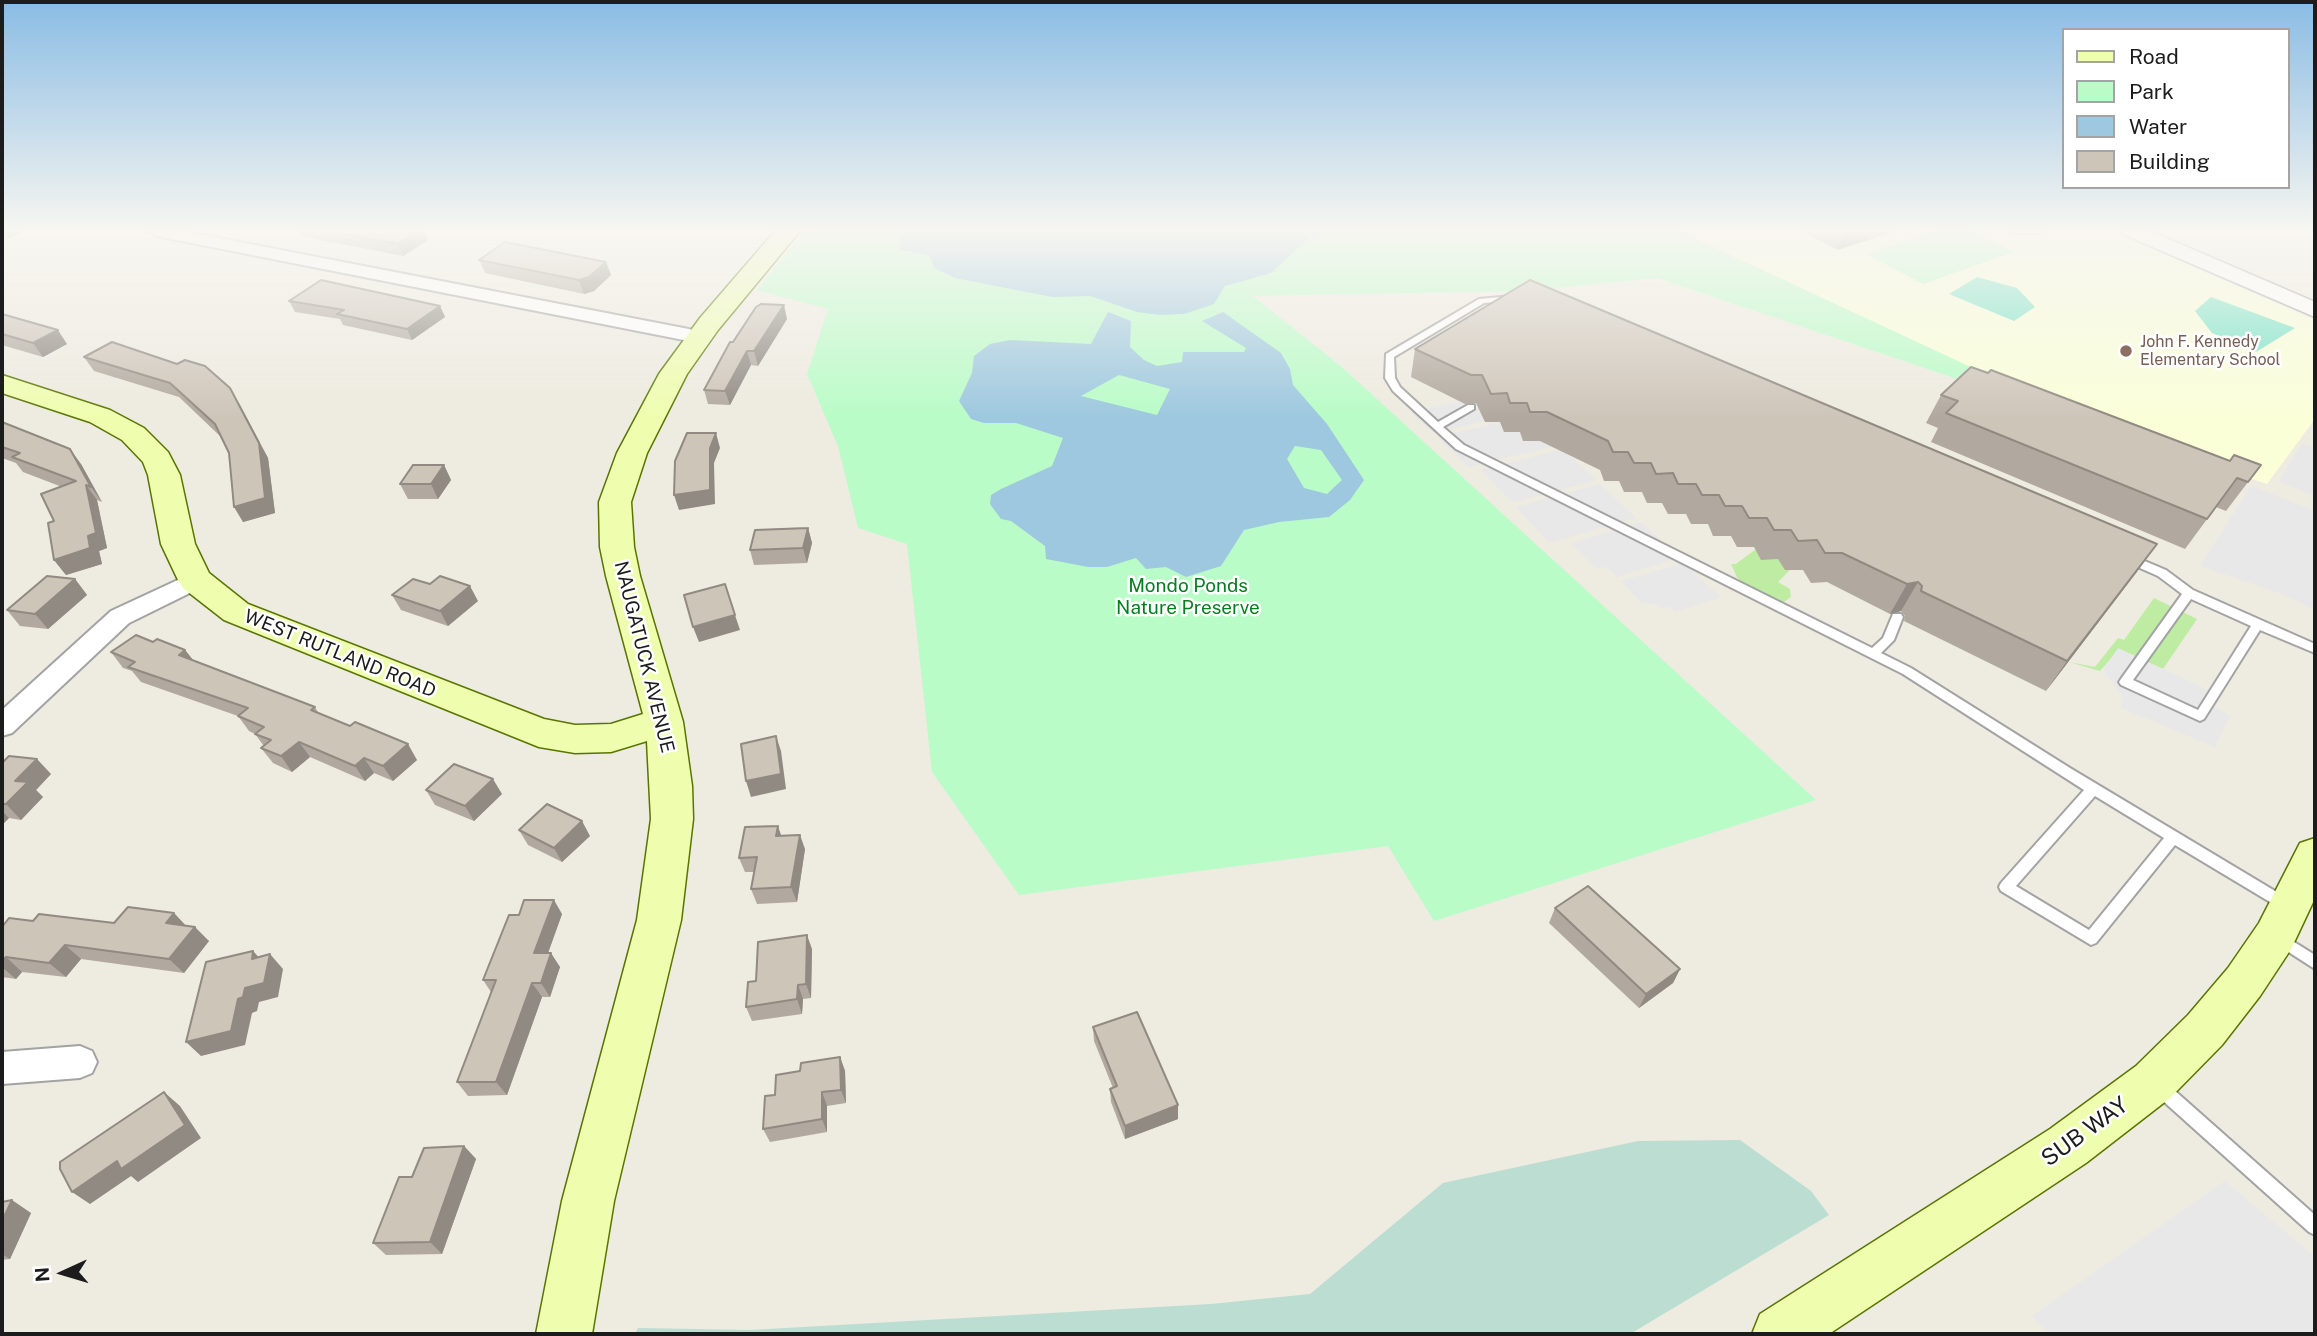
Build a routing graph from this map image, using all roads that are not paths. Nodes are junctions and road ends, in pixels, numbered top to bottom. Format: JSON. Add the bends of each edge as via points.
{"nodes":[{"id":1,"x":475,"y":293,"type":"edge"},
{"id":2,"x":736,"y":293,"type":"edge"},
{"id":3,"x":2276,"y":293,"type":"edge"},
{"id":4,"x":1519,"y":299,"type":"edge"},
{"id":5,"x":2315,"y":310,"type":"edge"},
{"id":6,"x":699,"y":337,"type":"junction"},
{"id":7,"x":2,"y":384,"type":"edge"},
{"id":8,"x":1471,"y":407,"type":"dead end"},
{"id":9,"x":1437,"y":426,"type":"junction"},
{"id":10,"x":2111,"y":551,"type":"edge"},
{"id":11,"x":195,"y":580,"type":"junction"},
{"id":12,"x":2189,"y":593,"type":"junction"},
{"id":13,"x":1897,"y":617,"type":"dead end"},
{"id":14,"x":2258,"y":624,"type":"junction"},
{"id":15,"x":2315,"y":649,"type":"edge"},
{"id":16,"x":1873,"y":654,"type":"junction"},
{"id":17,"x":664,"y":722,"type":"junction"},
{"id":18,"x":2,"y":726,"type":"edge"},
{"id":19,"x":2093,"y":789,"type":"junction"},
{"id":20,"x":2172,"y":838,"type":"junction"},
{"id":21,"x":2315,"y":855,"type":"edge"},
{"id":22,"x":2282,"y":922,"type":"junction"},
{"id":23,"x":2315,"y":963,"type":"edge"},
{"id":24,"x":80,"y":1062,"type":"dead end"},
{"id":25,"x":2,"y":1068,"type":"edge"},
{"id":26,"x":2153,"y":1082,"type":"junction"},
{"id":27,"x":2315,"y":1226,"type":"edge"},
{"id":28,"x":564,"y":1334,"type":"edge"},
{"id":29,"x":1780,"y":1334,"type":"edge"}],
"edges":[{"from":1,"to":6,"type":"street"},
{"from":2,"to":6,"type":"main road","name":"NAUGATUCK AVENUE"},
{"from":3,"to":5,"type":"street"},
{"from":4,"to":9,"type":"lane","via":[[1482,302],[1389,356],[1390,378],[1396,389]]},
{"from":6,"to":17,"type":"main road","name":"NAUGATUCK AVENUE","via":[[649,416],[615,502],[623,576]]},
{"from":7,"to":11,"type":"main road","name":"WEST RUTLAND ROAD","via":[[100,416],[144,444],[164,475],[178,544]]},
{"from":8,"to":9,"type":"lane"},
{"from":9,"to":16,"type":"lane","via":[[1460,447]]},
{"from":10,"to":12,"type":"lane","via":[[2162,573]]},
{"from":11,"to":17,"type":"main road","name":"WEST RUTLAND ROAD","via":[[236,611],[519,727],[554,736],[600,739]]},
{"from":11,"to":18,"type":"street","via":[[120,617]]},
{"from":12,"to":14,"type":"lane"},
{"from":12,"to":14,"type":"lane","via":[[2125,682],[2200,716]]},
{"from":13,"to":16,"type":"lane","via":[[1888,640]]},
{"from":14,"to":15,"type":"lane"},
{"from":16,"to":19,"type":"lane"},
{"from":17,"to":28,"type":"main road","name":"NAUGATUCK AVENUE","via":[[673,786],[665,888],[582,1228]]},
{"from":19,"to":20,"type":"lane"},
{"from":19,"to":20,"type":"lane","via":[[2006,887],[2091,939]]},
{"from":20,"to":22,"type":"lane"},
{"from":21,"to":22,"type":"main road","name":"SUB WAY"},
{"from":22,"to":23,"type":"lane"},
{"from":22,"to":26,"type":"main road","name":"SUB WAY","via":[[2205,1030]]},
{"from":24,"to":25,"type":"street"},
{"from":26,"to":27,"type":"lane"},
{"from":26,"to":29,"type":"main road","name":"SUB WAY","via":[[2068,1146]]}]}
